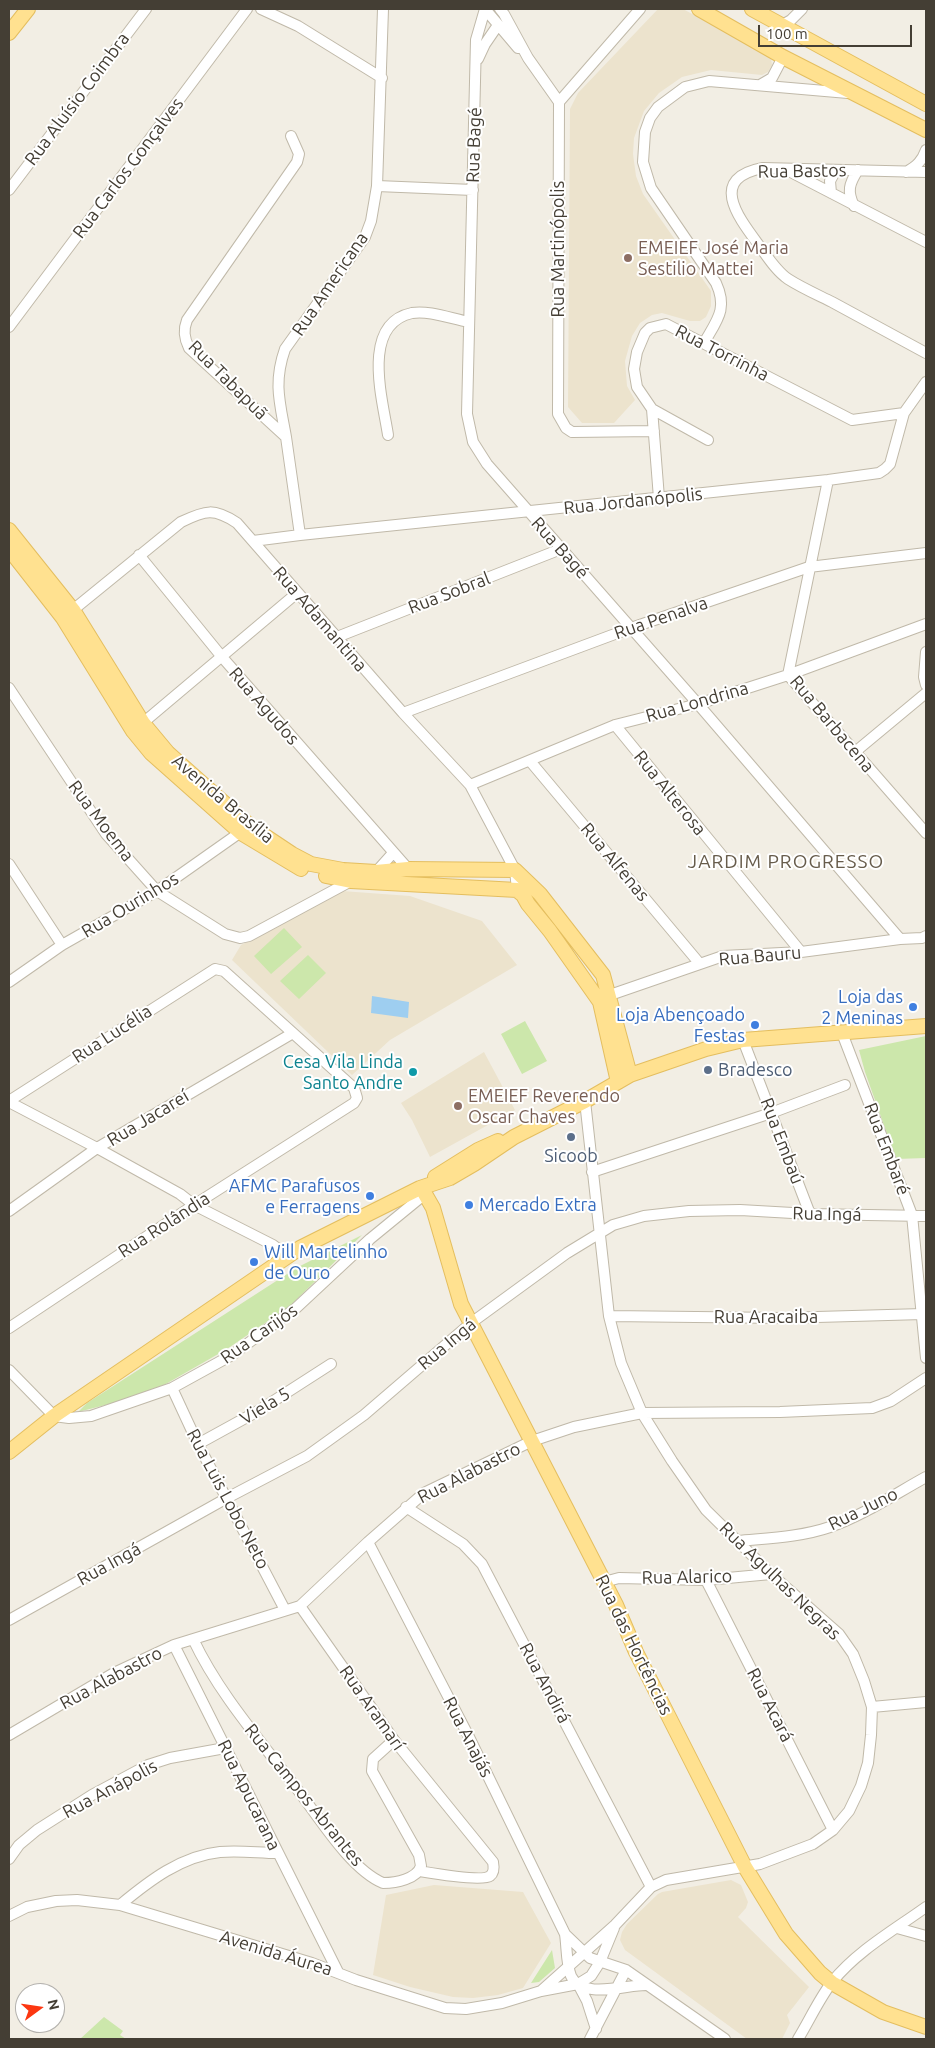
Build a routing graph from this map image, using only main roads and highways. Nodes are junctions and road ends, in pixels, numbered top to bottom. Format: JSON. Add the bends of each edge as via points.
{"nodes":[{"id":1,"x":28,"y":9,"type":"edge"},
{"id":2,"x":699,"y":9,"type":"edge"},
{"id":3,"x":752,"y":9,"type":"edge"},
{"id":4,"x":9,"y":33,"type":"edge"},
{"id":5,"x":926,"y":104,"type":"edge"},
{"id":6,"x":926,"y":130,"type":"edge"},
{"id":7,"x":9,"y":530,"type":"edge"},
{"id":8,"x":9,"y":549,"type":"edge"},
{"id":9,"x":68,"y":614,"type":"junction"},
{"id":10,"x":245,"y":829,"type":"junction"},
{"id":11,"x":605,"y":998,"type":"junction"},
{"id":12,"x":926,"y":1026,"type":"edge"},
{"id":13,"x":624,"y":1078,"type":"junction"},
{"id":14,"x":423,"y":1191,"type":"junction"},
{"id":15,"x":9,"y":1452,"type":"edge"},
{"id":16,"x":926,"y":2027,"type":"edge"}],
"edges":[{"from":1,"to":4,"type":"main road"},
{"from":2,"to":6,"type":"main road","via":[[783,57]]},
{"from":3,"to":5,"type":"main road"},
{"from":7,"to":9,"type":"main road","name":"Avenida Brasília"},
{"from":8,"to":9,"type":"main road","name":"Avenida Brasília"},
{"from":9,"to":10,"type":"main road","name":"Avenida Brasília","via":[[151,753]]},
{"from":10,"to":11,"type":"main road","name":"Avenida Brasília","via":[[301,869],[351,881],[516,890]]},
{"from":10,"to":11,"type":"main road","name":"Avenida Brasília","via":[[311,864],[343,870],[515,870],[540,894],[603,975]]},
{"from":11,"to":13,"type":"main road"},
{"from":12,"to":13,"type":"main road","name":"Rua Carijós","via":[[743,1040],[706,1049]]},
{"from":13,"to":14,"type":"main road","name":"Rua Carijós","via":[[514,1137],[491,1142],[445,1170]]},
{"from":14,"to":15,"type":"main road","name":"Rua Carijós","via":[[300,1248],[54,1416]]},
{"from":14,"to":16,"type":"main road","name":"Rua das Hortências","via":[[433,1208],[461,1304],[745,1867],[786,1934],[820,1973],[883,2012]]}]}
